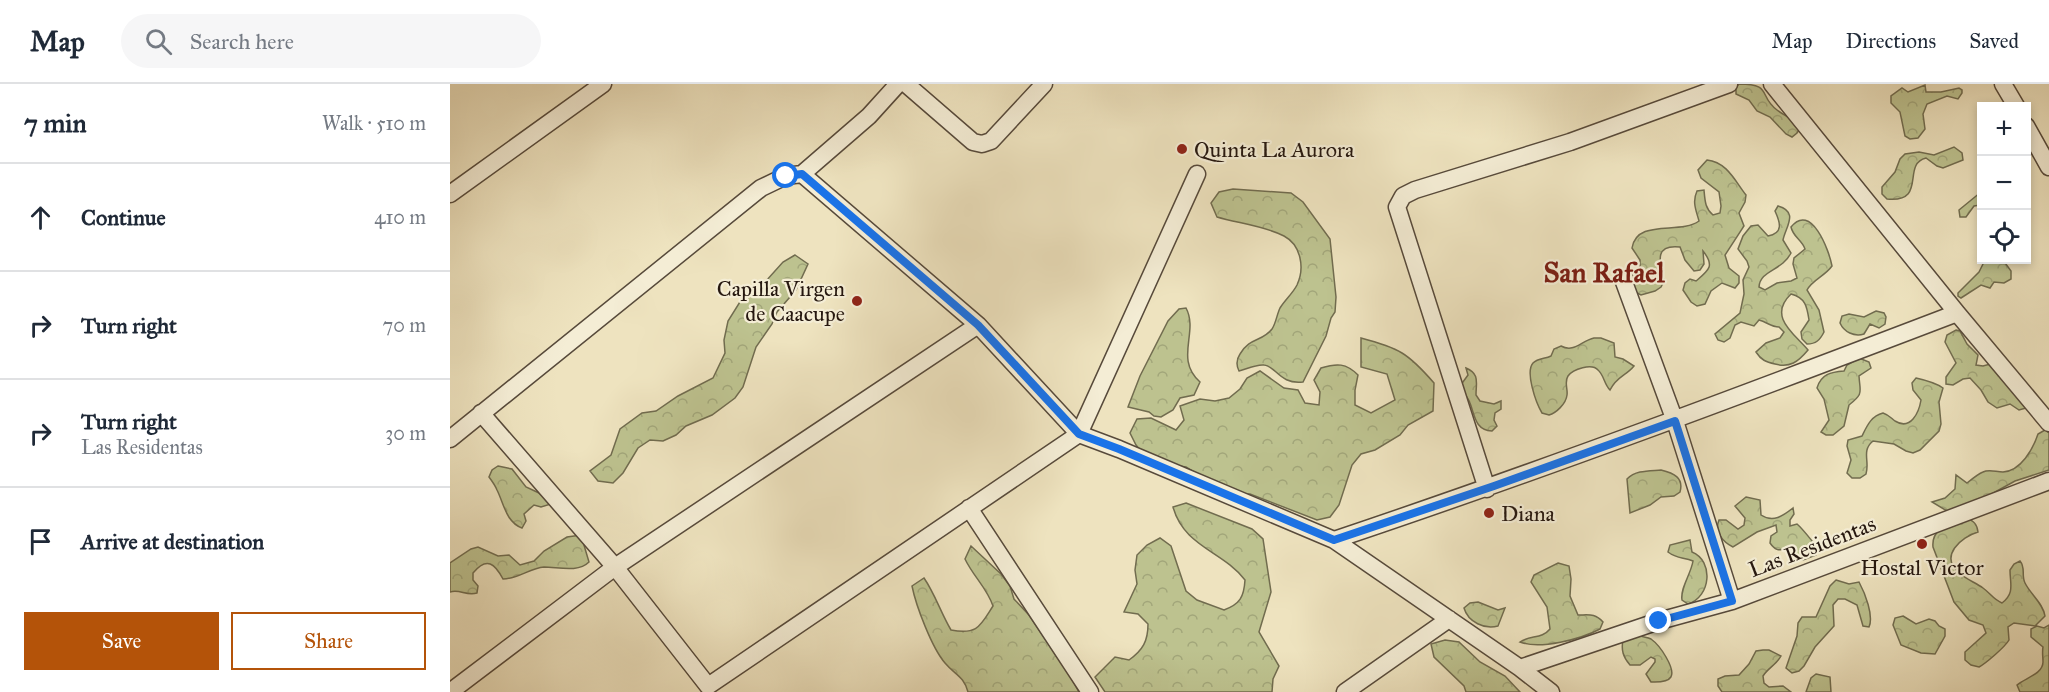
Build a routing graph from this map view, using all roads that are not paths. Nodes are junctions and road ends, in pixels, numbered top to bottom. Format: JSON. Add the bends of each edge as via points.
{"nodes":[{"id":1,"x":603,"y":84,"type":"edge"},
{"id":2,"x":898,"y":84,"type":"edge"},
{"id":3,"x":906,"y":84,"type":"edge"},
{"id":4,"x":1044,"y":84,"type":"edge"},
{"id":5,"x":1729,"y":84,"type":"edge"},
{"id":6,"x":1772,"y":84,"type":"edge"},
{"id":7,"x":2003,"y":84,"type":"edge"},
{"id":8,"x":2014,"y":102,"type":"edge"},
{"id":9,"x":2031,"y":135,"type":"edge"},
{"id":10,"x":2049,"y":167,"type":"edge"},
{"id":11,"x":802,"y":174,"type":"junction"},
{"id":12,"x":1197,"y":174,"type":"dead end"},
{"id":13,"x":450,"y":194,"type":"edge"},
{"id":14,"x":1623,"y":282,"type":"dead end"},
{"id":15,"x":1957,"y":313,"type":"junction"},
{"id":16,"x":978,"y":325,"type":"junction"},
{"id":17,"x":481,"y":413,"type":"junction"},
{"id":18,"x":1675,"y":421,"type":"junction"},
{"id":19,"x":2049,"y":423,"type":"edge"},
{"id":20,"x":1079,"y":434,"type":"junction"},
{"id":21,"x":450,"y":439,"type":"edge"},
{"id":22,"x":2049,"y":481,"type":"edge"},
{"id":23,"x":1487,"y":489,"type":"junction"},
{"id":24,"x":969,"y":508,"type":"junction"},
{"id":25,"x":1334,"y":540,"type":"junction"},
{"id":26,"x":615,"y":567,"type":"junction"},
{"id":27,"x":1732,"y":601,"type":"junction"},
{"id":28,"x":1449,"y":619,"type":"junction"},
{"id":29,"x":1520,"y":668,"type":"junction"},
{"id":30,"x":703,"y":689,"type":"edge"},
{"id":31,"x":450,"y":692,"type":"edge"},
{"id":32,"x":1090,"y":692,"type":"edge"},
{"id":33,"x":1345,"y":692,"type":"edge"},
{"id":34,"x":1551,"y":692,"type":"edge"}],
"edges":[{"from":1,"to":13,"type":"street"},
{"from":2,"to":11,"type":"street","via":[[869,116]]},
{"from":3,"to":4,"type":"street","via":[[973,142],[982,144],[991,141]]},
{"from":5,"to":23,"type":"street","via":[[1570,142],[1403,196],[1397,207]]},
{"from":6,"to":15,"type":"street"},
{"from":7,"to":8,"type":"street"},
{"from":9,"to":10,"type":"street"},
{"from":11,"to":16,"type":"street"},
{"from":11,"to":17,"type":"street","via":[[786,176],[760,188]]},
{"from":12,"to":20,"type":"street"},
{"from":14,"to":18,"type":"street"},
{"from":15,"to":18,"type":"street"},
{"from":15,"to":19,"type":"street"},
{"from":16,"to":20,"type":"street"},
{"from":16,"to":26,"type":"street"},
{"from":17,"to":21,"type":"street"},
{"from":17,"to":26,"type":"street"},
{"from":18,"to":23,"type":"street"},
{"from":18,"to":27,"type":"street"},
{"from":20,"to":24,"type":"street"},
{"from":20,"to":25,"type":"street"},
{"from":22,"to":27,"type":"street","name":"Las Residentas"},
{"from":23,"to":25,"type":"street"},
{"from":24,"to":30,"type":"street"},
{"from":24,"to":32,"type":"street"},
{"from":25,"to":28,"type":"street"},
{"from":26,"to":30,"type":"street"},
{"from":26,"to":31,"type":"street"},
{"from":27,"to":29,"type":"street","name":"Las Residentas"},
{"from":28,"to":29,"type":"street"},
{"from":28,"to":33,"type":"street"},
{"from":29,"to":34,"type":"street"}]}
